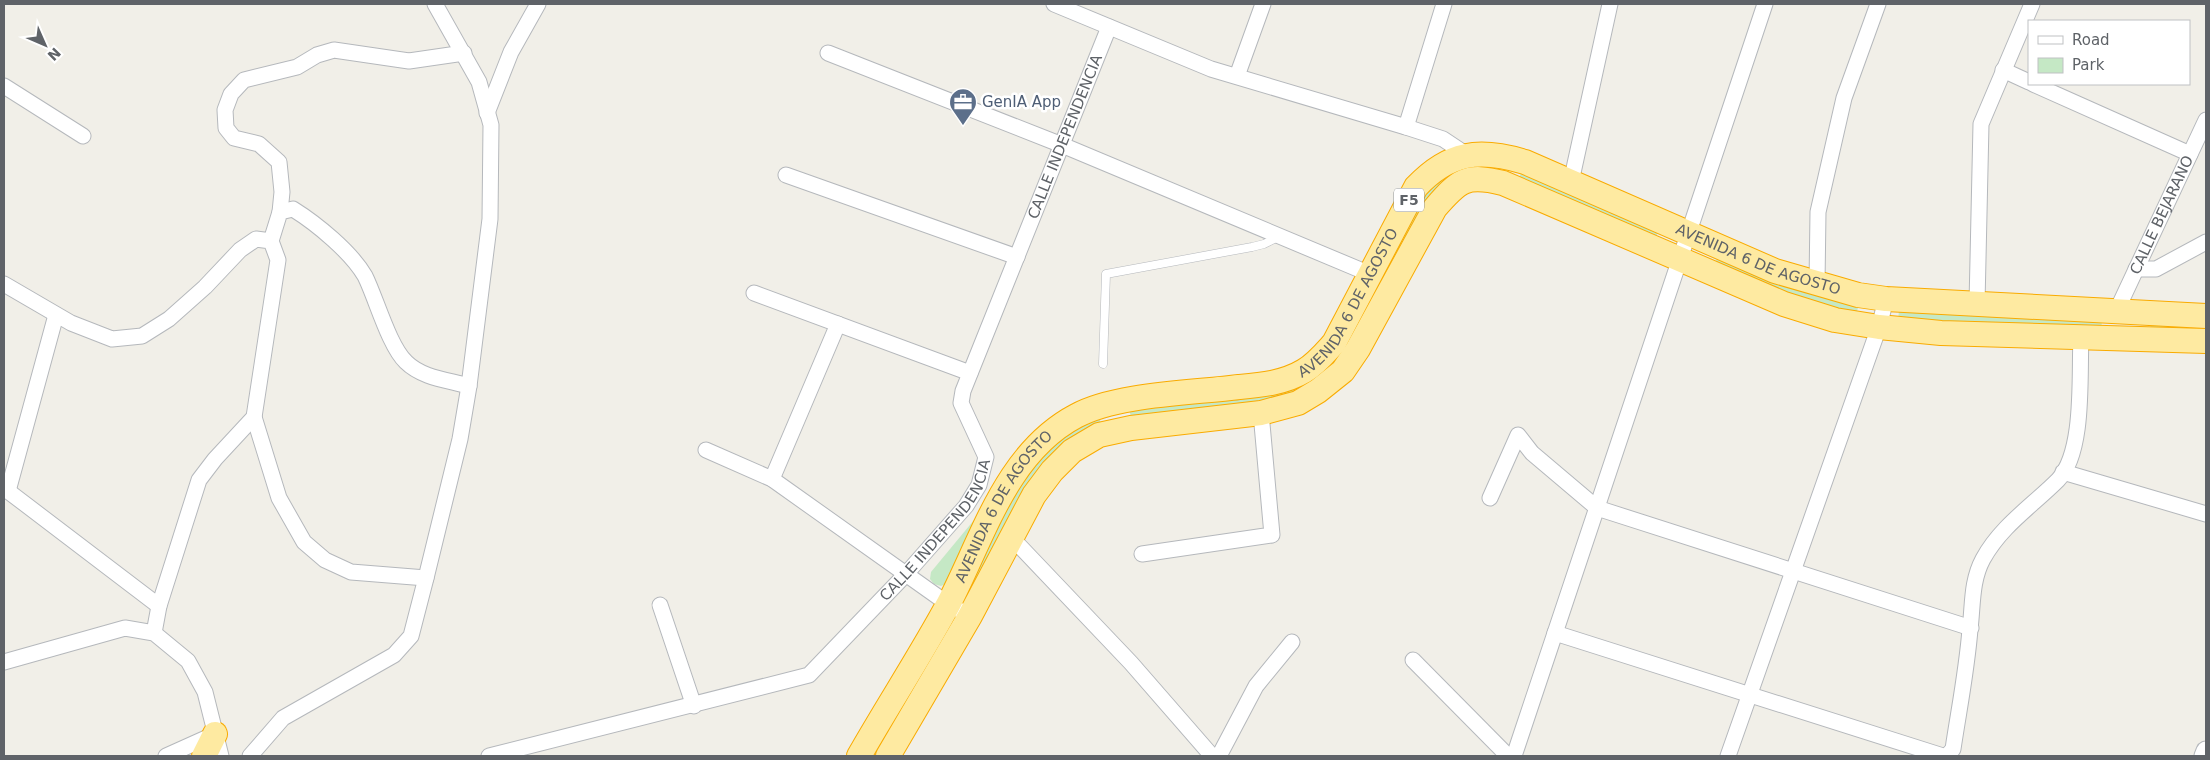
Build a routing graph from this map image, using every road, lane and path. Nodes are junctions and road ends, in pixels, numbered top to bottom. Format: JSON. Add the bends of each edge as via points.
{"nodes":[{"id":1,"x":435,"y":4,"type":"edge"},
{"id":2,"x":538,"y":4,"type":"edge"},
{"id":3,"x":1054,"y":4,"type":"edge"},
{"id":4,"x":1263,"y":4,"type":"edge"},
{"id":5,"x":1444,"y":4,"type":"edge"},
{"id":6,"x":1610,"y":4,"type":"edge"},
{"id":7,"x":1766,"y":4,"type":"edge"},
{"id":8,"x":1878,"y":4,"type":"edge"},
{"id":9,"x":2032,"y":4,"type":"edge"},
{"id":10,"x":1070,"y":7,"type":"edge"},
{"id":11,"x":1109,"y":27,"type":"junction"},
{"id":12,"x":464,"y":53,"type":"junction"},
{"id":13,"x":828,"y":53,"type":"dead end"},
{"id":14,"x":2003,"y":70,"type":"junction"},
{"id":15,"x":1237,"y":76,"type":"junction"},
{"id":16,"x":2028,"y":82,"type":"edge"},
{"id":17,"x":2036,"y":85,"type":"edge"},
{"id":18,"x":4,"y":86,"type":"edge"},
{"id":19,"x":488,"y":113,"type":"junction"},
{"id":20,"x":2206,"y":120,"type":"edge"},
{"id":21,"x":1406,"y":126,"type":"junction"},
{"id":22,"x":83,"y":136,"type":"dead end"},
{"id":23,"x":1062,"y":145,"type":"junction"},
{"id":24,"x":2190,"y":154,"type":"junction"},
{"id":25,"x":1467,"y":155,"type":"junction"},
{"id":26,"x":1517,"y":159,"type":"junction"},
{"id":27,"x":786,"y":175,"type":"dead end"},
{"id":28,"x":1570,"y":182,"type":"junction"},
{"id":29,"x":1507,"y":184,"type":"junction"},
{"id":30,"x":1457,"y":185,"type":"junction"},
{"id":31,"x":280,"y":212,"type":"junction"},
{"id":32,"x":1687,"y":234,"type":"junction"},
{"id":33,"x":1280,"y":236,"type":"junction"},
{"id":34,"x":271,"y":241,"type":"junction"},
{"id":35,"x":2206,"y":242,"type":"edge"},
{"id":36,"x":1017,"y":257,"type":"junction"},
{"id":37,"x":1678,"y":260,"type":"junction"},
{"id":38,"x":2136,"y":269,"type":"junction"},
{"id":39,"x":1370,"y":274,"type":"junction"},
{"id":40,"x":4,"y":284,"type":"edge"},
{"id":41,"x":1817,"y":284,"type":"junction"},
{"id":42,"x":754,"y":293,"type":"dead end"},
{"id":43,"x":1886,"y":299,"type":"junction"},
{"id":44,"x":1977,"y":304,"type":"junction"},
{"id":45,"x":2117,"y":310,"type":"junction"},
{"id":46,"x":56,"y":315,"type":"junction"},
{"id":47,"x":2206,"y":316,"type":"edge"},
{"id":48,"x":838,"y":324,"type":"junction"},
{"id":49,"x":1879,"y":327,"type":"junction"},
{"id":50,"x":2080,"y":337,"type":"junction"},
{"id":51,"x":2206,"y":341,"type":"edge"},
{"id":52,"x":1103,"y":364,"type":"dead end"},
{"id":53,"x":1304,"y":371,"type":"junction"},
{"id":54,"x":970,"y":373,"type":"junction"},
{"id":55,"x":469,"y":386,"type":"junction"},
{"id":56,"x":1318,"y":391,"type":"junction"},
{"id":57,"x":1113,"y":404,"type":"junction"},
{"id":58,"x":1261,"y":413,"type":"junction"},
{"id":59,"x":254,"y":417,"type":"junction"},
{"id":60,"x":1118,"y":431,"type":"junction"},
{"id":61,"x":706,"y":450,"type":"dead end"},
{"id":62,"x":2064,"y":472,"type":"junction"},
{"id":63,"x":772,"y":479,"type":"junction"},
{"id":64,"x":6,"y":489,"type":"edge"},
{"id":65,"x":1490,"y":498,"type":"dead end"},
{"id":66,"x":1597,"y":508,"type":"junction"},
{"id":67,"x":2206,"y":514,"type":"edge"},
{"id":68,"x":1012,"y":538,"type":"junction"},
{"id":69,"x":1142,"y":554,"type":"dead end"},
{"id":70,"x":1795,"y":570,"type":"junction"},
{"id":71,"x":906,"y":574,"type":"junction"},
{"id":72,"x":426,"y":578,"type":"junction"},
{"id":73,"x":948,"y":604,"type":"junction"},
{"id":74,"x":159,"y":606,"type":"junction"},
{"id":75,"x":660,"y":606,"type":"dead end"},
{"id":76,"x":970,"y":616,"type":"junction"},
{"id":77,"x":1971,"y":628,"type":"junction"},
{"id":78,"x":154,"y":633,"type":"junction"},
{"id":79,"x":1555,"y":633,"type":"junction"},
{"id":80,"x":1292,"y":642,"type":"dead end"},
{"id":81,"x":1413,"y":660,"type":"dead end"},
{"id":82,"x":4,"y":662,"type":"edge"},
{"id":83,"x":1750,"y":696,"type":"junction"},
{"id":84,"x":694,"y":706,"type":"junction"},
{"id":85,"x":218,"y":745,"type":"edge"},
{"id":86,"x":2206,"y":751,"type":"edge"},
{"id":87,"x":166,"y":756,"type":"edge"},
{"id":88,"x":204,"y":756,"type":"edge"},
{"id":89,"x":250,"y":756,"type":"edge"},
{"id":90,"x":489,"y":756,"type":"edge"},
{"id":91,"x":859,"y":756,"type":"edge"},
{"id":92,"x":888,"y":756,"type":"edge"},
{"id":93,"x":1212,"y":756,"type":"edge"},
{"id":94,"x":1220,"y":756,"type":"edge"},
{"id":95,"x":1508,"y":756,"type":"edge"},
{"id":96,"x":1514,"y":756,"type":"edge"},
{"id":97,"x":1728,"y":756,"type":"edge"},
{"id":98,"x":1945,"y":756,"type":"edge"},
{"id":99,"x":2204,"y":756,"type":"edge"}],
"edges":[{"from":1,"to":12,"type":"street"},
{"from":2,"to":19,"type":"street","via":[[511,52]]},
{"from":3,"to":10,"type":"street"},
{"from":4,"to":15,"type":"street"},
{"from":5,"to":21,"type":"street"},
{"from":6,"to":28,"type":"street"},
{"from":7,"to":32,"type":"street"},
{"from":8,"to":41,"type":"street","via":[[1844,98],[1818,212]]},
{"from":9,"to":14,"type":"street"},
{"from":10,"to":11,"type":"street"},
{"from":11,"to":15,"type":"street","via":[[1210,69]]},
{"from":11,"to":23,"type":"street","name":"CALLE INDEPENDENCIA"},
{"from":12,"to":19,"type":"street","via":[[479,82]]},
{"from":12,"to":31,"type":"street","via":[[409,61],[334,50],[317,55],[297,67],[244,80],[231,94],[225,110],[226,128],[234,138],[259,144],[278,162],[282,192]]},
{"from":13,"to":23,"type":"street"},
{"from":14,"to":16,"type":"street"},
{"from":14,"to":44,"type":"street","via":[[1980,124]]},
{"from":15,"to":21,"type":"street"},
{"from":17,"to":24,"type":"street"},
{"from":18,"to":22,"type":"street"},
{"from":19,"to":55,"type":"street","via":[[491,125],[490,219]]},
{"from":20,"to":24,"type":"street","name":"CALLE BEJARANO"},
{"from":21,"to":25,"type":"street","via":[[1443,139]]},
{"from":23,"to":33,"type":"street"},
{"from":23,"to":36,"type":"street","name":"CALLE INDEPENDENCIA"},
{"from":24,"to":38,"type":"street","name":"CALLE BEJARANO"},
{"from":25,"to":26,"type":"highway","name":"AVENIDA 6 DE AGOSTO","number":"F5","via":[[1484,153]]},
{"from":25,"to":30,"type":"highway"},
{"from":25,"to":39,"type":"highway","name":"AVENIDA 6 DE AGOSTO","number":"F5","via":[[1430,171],[1416,187]]},
{"from":26,"to":28,"type":"highway","name":"AVENIDA 6 DE AGOSTO","number":"F5"},
{"from":26,"to":29,"type":"highway"},
{"from":27,"to":36,"type":"street"},
{"from":28,"to":32,"type":"highway","name":"AVENIDA 6 DE AGOSTO","number":"F5"},
{"from":29,"to":30,"type":"highway","name":"AVENIDA 6 DE AGOSTO","number":"F5","via":[[1482,178],[1464,180]]},
{"from":29,"to":37,"type":"highway","name":"AVENIDA 6 DE AGOSTO","number":"F5"},
{"from":30,"to":56,"type":"highway","name":"AVENIDA 6 DE AGOSTO","number":"F5","via":[[1435,208],[1358,349],[1343,371]]},
{"from":31,"to":34,"type":"street"},
{"from":31,"to":55,"type":"street","via":[[293,209],[308,218],[353,260],[364,276],[405,362],[424,374]]},
{"from":32,"to":37,"type":"street"},
{"from":32,"to":41,"type":"highway","name":"AVENIDA 6 DE AGOSTO","number":"F5","via":[[1775,271]]},
{"from":33,"to":39,"type":"street"},
{"from":33,"to":52,"type":"lane","via":[[1264,244],[1106,274]]},
{"from":34,"to":46,"type":"street","via":[[256,239],[240,250],[206,287],[169,319],[142,336],[112,339]]},
{"from":34,"to":59,"type":"street","via":[[278,260]]},
{"from":35,"to":38,"type":"street","via":[[2156,269]]},
{"from":36,"to":54,"type":"street","name":"CALLE INDEPENDENCIA"},
{"from":37,"to":49,"type":"highway","name":"AVENIDA 6 DE AGOSTO","number":"F5","via":[[1784,304],[1835,320]]},
{"from":37,"to":66,"type":"street"},
{"from":38,"to":45,"type":"street","name":"CALLE BEJARANO"},
{"from":39,"to":53,"type":"highway","name":"AVENIDA 6 DE AGOSTO","number":"F5","via":[[1334,343]]},
{"from":40,"to":46,"type":"street"},
{"from":41,"to":43,"type":"highway","name":"AVENIDA 6 DE AGOSTO","number":"F5"},
{"from":42,"to":48,"type":"street"},
{"from":43,"to":44,"type":"highway","name":"AVENIDA 6 DE AGOSTO","number":"F5"},
{"from":43,"to":49,"type":"street"},
{"from":44,"to":45,"type":"highway","name":"AVENIDA 6 DE AGOSTO","number":"F5"},
{"from":45,"to":47,"type":"highway","name":"AVENIDA 6 DE AGOSTO","number":"F5"},
{"from":46,"to":64,"type":"street"},
{"from":48,"to":54,"type":"street"},
{"from":48,"to":63,"type":"street"},
{"from":49,"to":50,"type":"highway","name":"AVENIDA 6 DE AGOSTO","number":"F5","via":[[1941,333]]},
{"from":49,"to":70,"type":"street"},
{"from":50,"to":51,"type":"highway","name":"AVENIDA 6 DE AGOSTO","number":"F5"},
{"from":50,"to":62,"type":"street","via":[[2077,434],[2072,459]]},
{"from":53,"to":56,"type":"highway"},
{"from":53,"to":57,"type":"highway","name":"AVENIDA 6 DE AGOSTO","number":"F5","via":[[1274,383]]},
{"from":54,"to":71,"type":"street","name":"CALLE INDEPENDENCIA","via":[[962,403],[986,457],[984,473],[966,506]]},
{"from":55,"to":72,"type":"street","via":[[460,439]]},
{"from":56,"to":58,"type":"highway","name":"AVENIDA 6 DE AGOSTO","number":"F5","via":[[1298,403]]},
{"from":57,"to":60,"type":"highway"},
{"from":57,"to":73,"type":"highway","name":"AVENIDA 6 DE AGOSTO","number":"F5","via":[[1076,416],[1042,440],[1013,474]]},
{"from":58,"to":60,"type":"highway","name":"AVENIDA 6 DE AGOSTO","number":"F5"},
{"from":58,"to":69,"type":"street","via":[[1272,535]]},
{"from":59,"to":72,"type":"street","via":[[279,498],[304,542],[325,560],[351,572]]},
{"from":59,"to":74,"type":"street","via":[[199,480]]},
{"from":60,"to":68,"type":"highway","name":"AVENIDA 6 DE AGOSTO","number":"F5","via":[[1099,435],[1052,470],[1034,495]]},
{"from":61,"to":63,"type":"street"},
{"from":62,"to":67,"type":"street"},
{"from":62,"to":77,"type":"street","via":[[2003,530],[1982,560],[1970,606]]},
{"from":63,"to":71,"type":"street"},
{"from":64,"to":74,"type":"street"},
{"from":65,"to":66,"type":"street","via":[[1518,435],[1532,453]]},
{"from":66,"to":70,"type":"street"},
{"from":66,"to":79,"type":"street"},
{"from":68,"to":76,"type":"highway","name":"AVENIDA 6 DE AGOSTO","number":"F5"},
{"from":68,"to":93,"type":"street","via":[[1131,663]]},
{"from":70,"to":77,"type":"street"},
{"from":70,"to":83,"type":"street"},
{"from":71,"to":73,"type":"street"},
{"from":71,"to":84,"type":"street","name":"CALLE INDEPENDENCIA","via":[[809,675]]},
{"from":72,"to":89,"type":"street","via":[[411,636],[394,655],[283,718]]},
{"from":73,"to":76,"type":"street"},
{"from":73,"to":91,"type":"highway","name":"AVENIDA 6 DE AGOSTO","number":"F5"},
{"from":74,"to":78,"type":"street"},
{"from":75,"to":84,"type":"street"},
{"from":76,"to":92,"type":"highway","name":"AVENIDA 6 DE AGOSTO","number":"F5"},
{"from":77,"to":98,"type":"street","via":[[1954,749]]},
{"from":78,"to":82,"type":"street","via":[[125,628]]},
{"from":78,"to":85,"type":"street","via":[[188,661],[205,692]]},
{"from":79,"to":83,"type":"street"},
{"from":79,"to":96,"type":"street"},
{"from":80,"to":94,"type":"street","via":[[1256,686]]},
{"from":81,"to":95,"type":"street"},
{"from":83,"to":97,"type":"street"},
{"from":83,"to":98,"type":"street"},
{"from":84,"to":90,"type":"street","name":"CALLE INDEPENDENCIA"},
{"from":85,"to":87,"type":"street"},
{"from":85,"to":88,"type":"highway"},
{"from":86,"to":99,"type":"street"}]}
